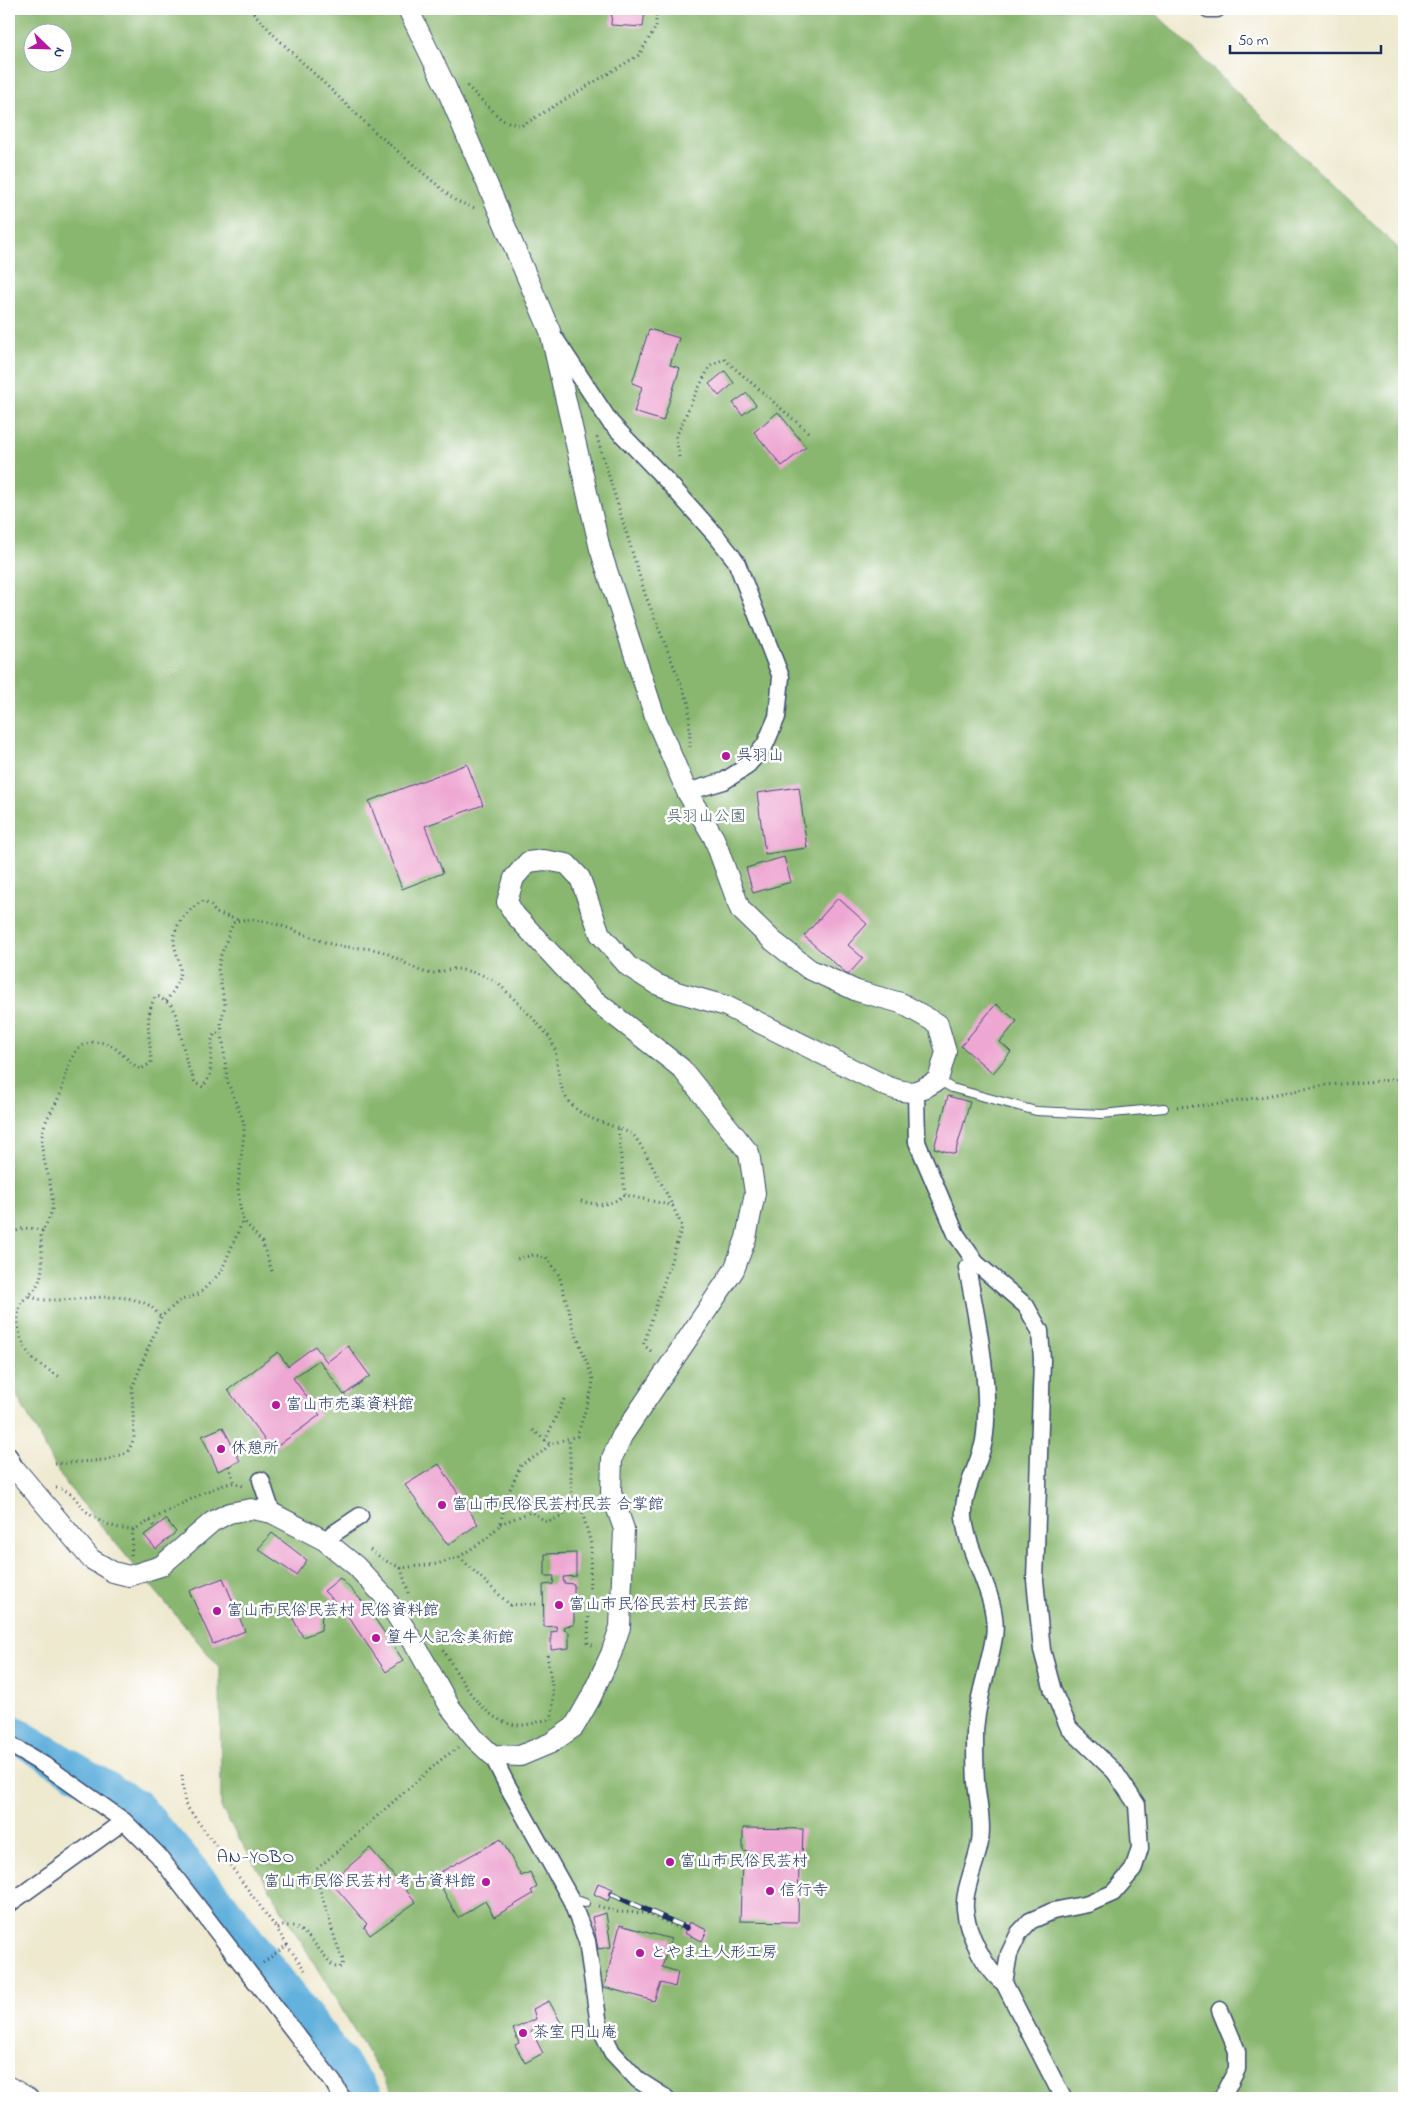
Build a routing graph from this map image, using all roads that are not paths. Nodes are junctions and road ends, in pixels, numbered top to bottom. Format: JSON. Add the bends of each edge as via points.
{"nodes":[{"id":1,"x":408,"y":9,"type":"edge"},
{"id":2,"x":1208,"y":9,"type":"edge"},
{"id":3,"x":1217,"y":9,"type":"edge"},
{"id":4,"x":550,"y":331,"type":"junction"},
{"id":5,"x":687,"y":792,"type":"junction"},
{"id":6,"x":938,"y":1080,"type":"junction"},
{"id":7,"x":916,"y":1092,"type":"junction"},
{"id":8,"x":1164,"y":1108,"type":"road end"},
{"id":9,"x":976,"y":1262,"type":"junction"},
{"id":10,"x":11,"y":1466,"type":"edge"},
{"id":11,"x":261,"y":1480,"type":"dead end"},
{"id":12,"x":270,"y":1505,"type":"junction"},
{"id":13,"x":360,"y":1516,"type":"dead end"},
{"id":14,"x":324,"y":1540,"type":"junction"},
{"id":15,"x":9,"y":1744,"type":"edge"},
{"id":16,"x":492,"y":1755,"type":"junction"},
{"id":17,"x":124,"y":1821,"type":"junction"},
{"id":18,"x":9,"y":1904,"type":"edge"},
{"id":19,"x":1004,"y":1983,"type":"junction"},
{"id":20,"x":1220,"y":2010,"type":"dead end"},
{"id":21,"x":9,"y":2087,"type":"edge"},
{"id":22,"x":28,"y":2098,"type":"edge"},
{"id":23,"x":342,"y":2098,"type":"edge"},
{"id":24,"x":666,"y":2098,"type":"edge"},
{"id":25,"x":1063,"y":2098,"type":"edge"},
{"id":26,"x":1222,"y":2098,"type":"edge"}],
"edges":[{"from":1,"to":4,"type":"street","via":[[436,64]]},
{"from":2,"to":3,"type":"street"},
{"from":4,"to":5,"type":"street","via":[[600,549],[655,717]]},
{"from":4,"to":5,"type":"street","via":[[610,422],[668,482],[736,561],[782,677],[777,717],[765,746],[746,767],[724,782]]},
{"from":5,"to":6,"type":"street","via":[[714,838],[740,909],[809,969],[857,991],[901,1003],[938,1024],[946,1052]]},
{"from":6,"to":7,"type":"street"},
{"from":6,"to":8,"type":"lane","via":[[952,1088],[1036,1111],[1102,1114]]},
{"from":7,"to":9,"type":"street","via":[[917,1142],[956,1234]]},
{"from":7,"to":16,"type":"street","via":[[906,1093],[886,1086],[726,1006],[656,984],[628,966],[600,934],[580,878],[567,864],[544,860],[528,862],[514,878],[507,902],[515,915],[592,998],[681,1068],[749,1153],[755,1193],[746,1238],[734,1270],[622,1436],[612,1458],[611,1492],[624,1529],[620,1627],[590,1699],[574,1727],[551,1743],[520,1756]]},
{"from":9,"to":19,"type":"street","via":[[967,1268],[987,1408],[984,1442],[970,1483],[964,1515],[967,1539],[992,1608],[994,1635],[975,1731],[976,1784],[982,1820],[980,1843],[964,1907],[971,1936],[994,1977]]},
{"from":9,"to":19,"type":"street","via":[[1026,1306],[1040,1331],[1042,1360],[1035,1580],[1042,1650],[1053,1691],[1069,1728],[1115,1772],[1137,1806],[1140,1848],[1133,1870],[1113,1893],[1030,1921],[1018,1933],[1009,1954]]},
{"from":10,"to":12,"type":"street","via":[[91,1559],[113,1572],[130,1576],[161,1566],[212,1522],[229,1513]]},
{"from":11,"to":12,"type":"street"},
{"from":12,"to":14,"type":"street"},
{"from":13,"to":14,"type":"street"},
{"from":14,"to":16,"type":"street","via":[[356,1566],[384,1596],[450,1707]]},
{"from":15,"to":17,"type":"street"},
{"from":16,"to":24,"type":"street","via":[[506,1785],[577,1900],[587,1941],[599,2024],[612,2052],[638,2080]]},
{"from":17,"to":18,"type":"street"},
{"from":17,"to":23,"type":"street","via":[[158,1855]]},
{"from":19,"to":25,"type":"street"},
{"from":20,"to":26,"type":"street","via":[[1238,2051],[1237,2069]]},
{"from":21,"to":22,"type":"street"}]}
